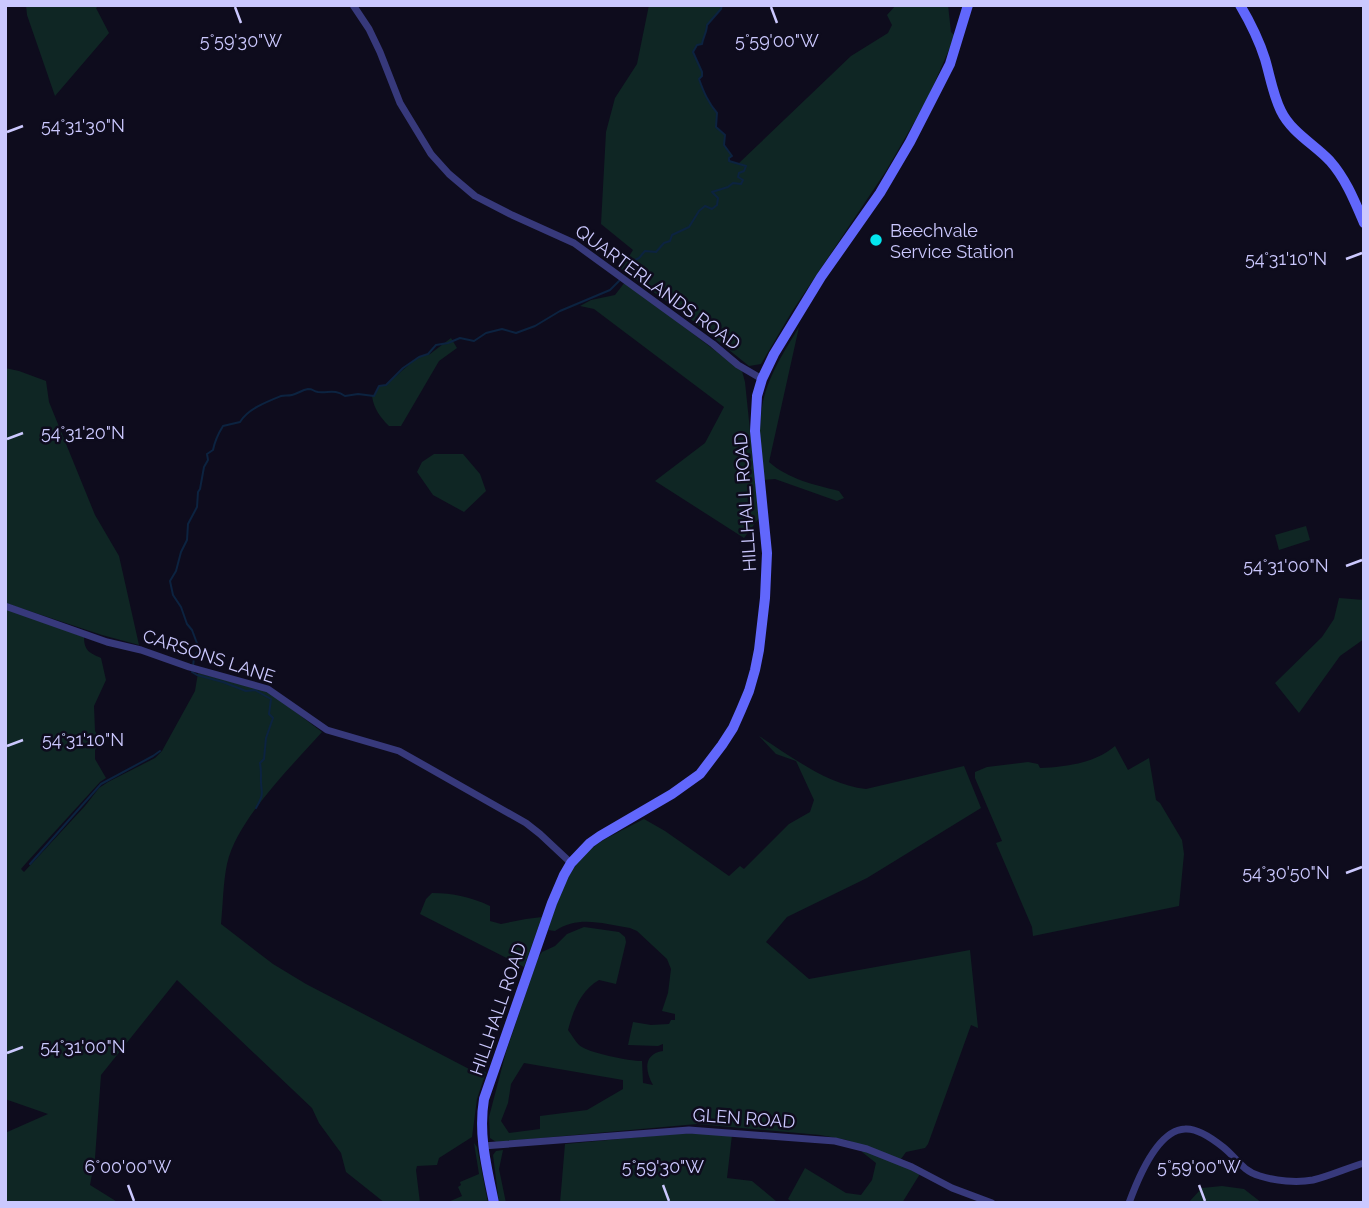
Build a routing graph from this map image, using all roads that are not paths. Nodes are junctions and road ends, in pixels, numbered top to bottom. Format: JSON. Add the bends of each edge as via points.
{"nodes":[{"id":1,"x":353,"y":5,"type":"edge"},
{"id":2,"x":968,"y":5,"type":"edge"},
{"id":3,"x":1240,"y":5,"type":"edge"},
{"id":4,"x":1364,"y":223,"type":"edge"},
{"id":5,"x":762,"y":379,"type":"junction"},
{"id":6,"x":5,"y":606,"type":"edge"},
{"id":7,"x":571,"y":863,"type":"junction"},
{"id":8,"x":483,"y":1146,"type":"junction"},
{"id":9,"x":1364,"y":1163,"type":"edge"},
{"id":10,"x":494,"y":1203,"type":"edge"},
{"id":11,"x":992,"y":1203,"type":"edge"},
{"id":12,"x":1129,"y":1203,"type":"edge"}],
"edges":[{"from":1,"to":5,"type":"street","name":"QUARTERLANDS ROAD","via":[[369,29],[405,112],[449,174],[475,196],[574,243]]},
{"from":2,"to":5,"type":"main road","name":"HILLHALL ROAD","via":[[950,64],[910,142]]},
{"from":3,"to":4,"type":"main road","via":[[1260,43],[1281,111],[1337,170]]},
{"from":5,"to":7,"type":"main road","name":"HILLHALL ROAD","via":[[755,431],[767,553],[760,650],[749,691],[733,728],[700,774],[600,836]]},
{"from":6,"to":7,"type":"street","name":"CARSONS LANE","via":[[107,642],[268,689],[327,730],[399,751],[526,823]]},
{"from":7,"to":8,"type":"main road","name":"HILLHALL ROAD","via":[[552,903],[487,1088]]},
{"from":8,"to":10,"type":"main road","name":"HILLHALL ROAD"},
{"from":8,"to":11,"type":"street","name":"GLEN ROAD","via":[[689,1130],[835,1141],[867,1149]]},
{"from":9,"to":12,"type":"street","via":[[1311,1180],[1269,1178],[1244,1169],[1214,1140],[1181,1129],[1158,1146]]}]}
